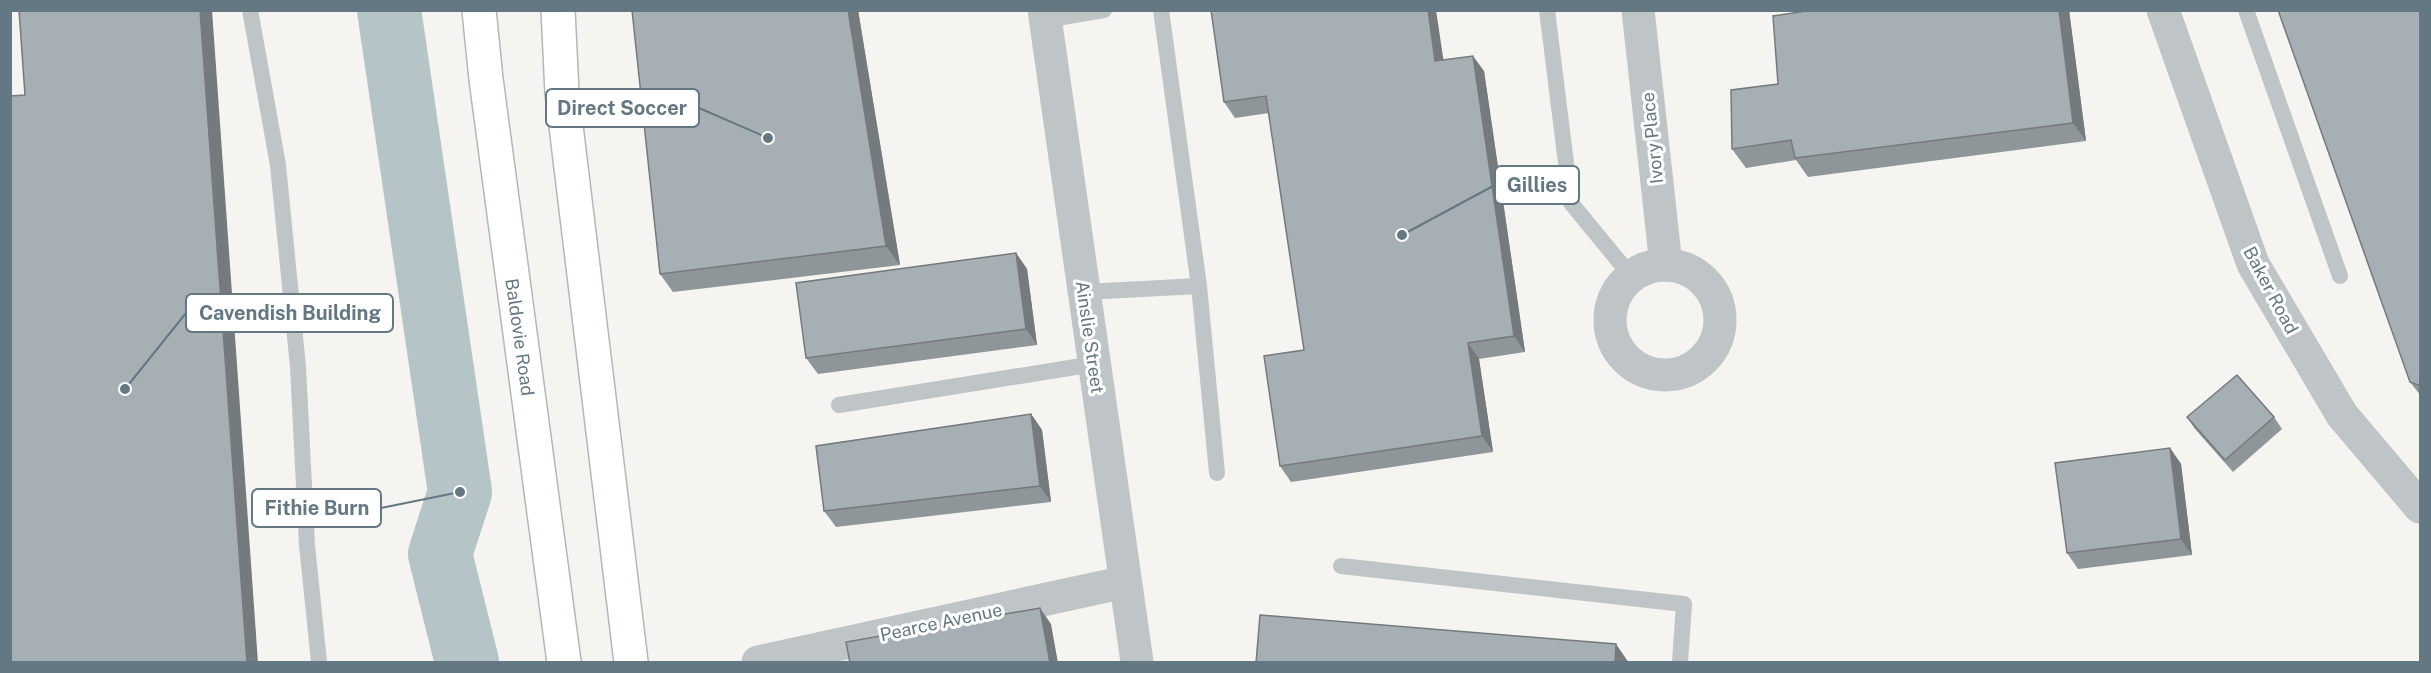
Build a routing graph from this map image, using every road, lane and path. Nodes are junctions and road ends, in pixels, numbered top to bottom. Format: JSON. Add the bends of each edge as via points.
{"nodes":[{"id":1,"x":249,"y":10,"type":"edge"},
{"id":2,"x":479,"y":10,"type":"edge"},
{"id":3,"x":558,"y":10,"type":"edge"},
{"id":4,"x":1104,"y":10,"type":"edge"},
{"id":5,"x":1161,"y":10,"type":"edge"},
{"id":6,"x":1547,"y":10,"type":"edge"},
{"id":7,"x":1638,"y":10,"type":"edge"},
{"id":8,"x":2163,"y":10,"type":"edge"},
{"id":9,"x":2246,"y":10,"type":"edge"},
{"id":10,"x":1045,"y":15,"type":"edge"},
{"id":11,"x":1666,"y":265,"type":"junction"},
{"id":12,"x":1631,"y":276,"type":"junction"},
{"id":13,"x":2340,"y":276,"type":"dead end"},
{"id":14,"x":1199,"y":286,"type":"junction"},
{"id":15,"x":1084,"y":292,"type":"junction"},
{"id":16,"x":1094,"y":364,"type":"junction"},
{"id":17,"x":839,"y":405,"type":"dead end"},
{"id":18,"x":1217,"y":473,"type":"dead end"},
{"id":19,"x":2421,"y":507,"type":"edge"},
{"id":20,"x":1341,"y":566,"type":"dead end"},
{"id":21,"x":1125,"y":582,"type":"junction"},
{"id":22,"x":319,"y":663,"type":"edge"},
{"id":23,"x":564,"y":663,"type":"edge"},
{"id":24,"x":631,"y":663,"type":"edge"},
{"id":25,"x":758,"y":663,"type":"edge"},
{"id":26,"x":1137,"y":663,"type":"edge"},
{"id":27,"x":1680,"y":663,"type":"edge"}],
"edges":[{"from":1,"to":22,"type":"lane","via":[[278,165],[298,367],[307,545]]},
{"from":2,"to":23,"type":"main road","name":"Baldovie Road"},
{"from":3,"to":24,"type":"main road","via":[[562,93]]},
{"from":4,"to":10,"type":"lane"},
{"from":5,"to":14,"type":"lane"},
{"from":6,"to":12,"type":"lane","via":[[1571,202]]},
{"from":7,"to":11,"type":"street","name":"Ivory Place"},
{"from":8,"to":19,"type":"street","name":"Baker Road","via":[[2253,264],[2342,415]]},
{"from":9,"to":13,"type":"lane"},
{"from":10,"to":15,"type":"street","name":"Ainslie Street"},
{"from":11,"to":12,"type":"street","via":[[1648,267]]},
{"from":11,"to":12,"type":"street","via":[[1698,275],[1711,289],[1720,314],[1715,345],[1688,371],[1669,376],[1646,372],[1622,356],[1612,339],[1611,306],[1618,290]]},
{"from":14,"to":15,"type":"lane"},
{"from":14,"to":18,"type":"lane"},
{"from":15,"to":16,"type":"street","name":"Ainslie Street"},
{"from":16,"to":17,"type":"lane"},
{"from":16,"to":21,"type":"street","name":"Ainslie Street"},
{"from":20,"to":27,"type":"lane","via":[[1684,604]]},
{"from":21,"to":25,"type":"street","name":"Pearce Avenue"},
{"from":21,"to":26,"type":"street","name":"Ainslie Street"}]}
